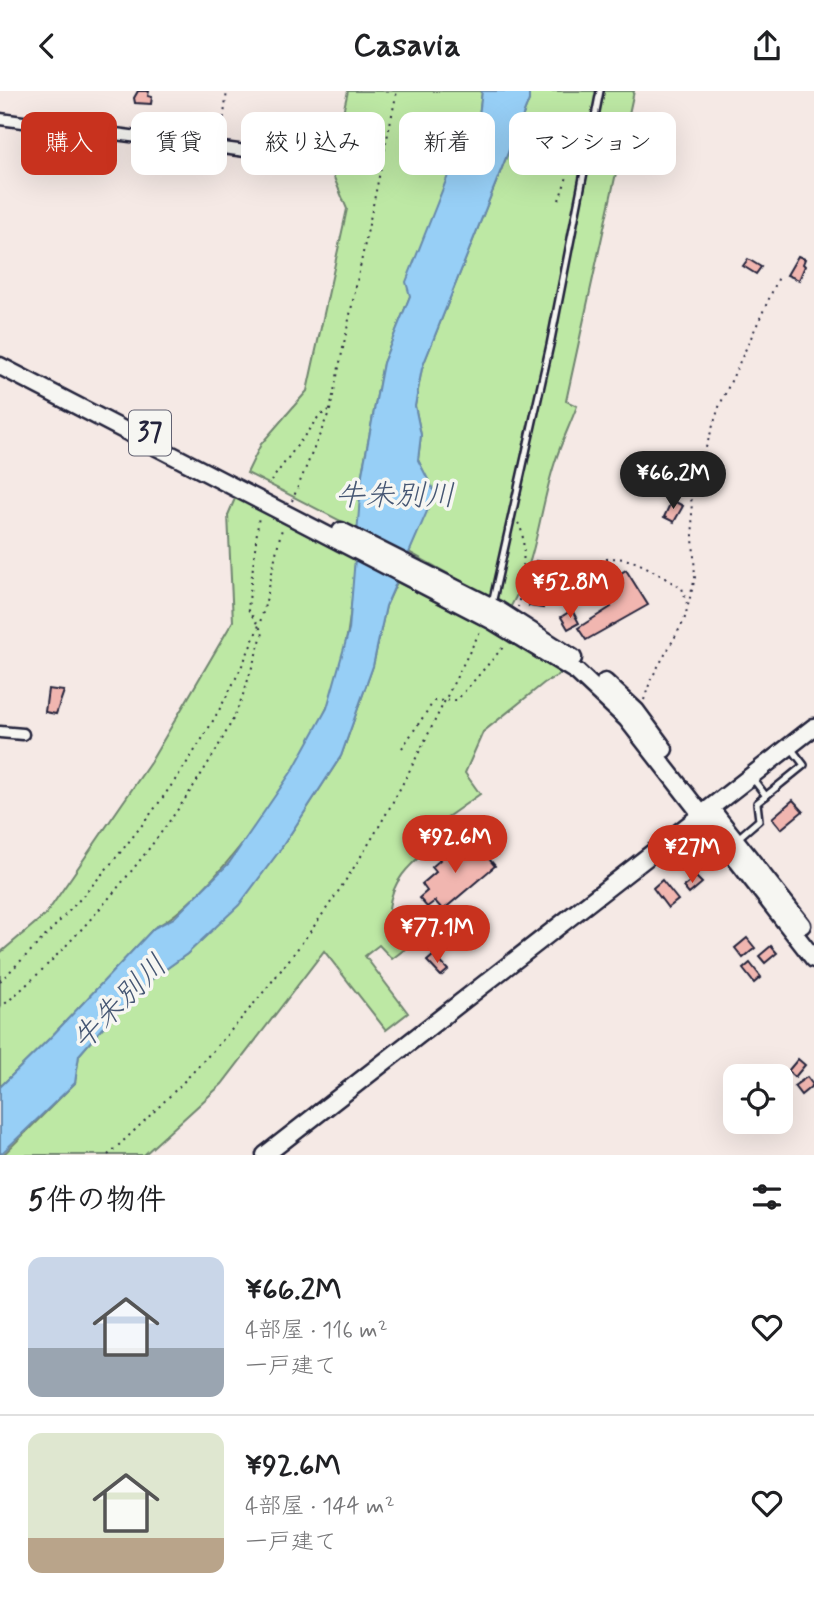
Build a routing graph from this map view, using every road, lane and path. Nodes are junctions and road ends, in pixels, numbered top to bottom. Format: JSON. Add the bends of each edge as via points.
{"nodes":[{"id":1,"x":228,"y":91,"type":"edge"},
{"id":2,"x":397,"y":91,"type":"edge"},
{"id":3,"x":600,"y":91,"type":"edge"},
{"id":4,"x":225,"y":112,"type":"edge"},
{"id":5,"x":596,"y":112,"type":"edge"},
{"id":6,"x":0,"y":119,"type":"edge"},
{"id":7,"x":131,"y":134,"type":"edge"},
{"id":8,"x":568,"y":175,"type":"edge"},
{"id":9,"x":583,"y":175,"type":"edge"},
{"id":10,"x":559,"y":200,"type":"dead end"},
{"id":11,"x":779,"y":277,"type":"dead end"},
{"id":12,"x":0,"y":355,"type":"edge"},
{"id":13,"x":0,"y":366,"type":"edge"},
{"id":14,"x":330,"y":410,"type":"junction"},
{"id":15,"x":271,"y":481,"type":"dead end"},
{"id":16,"x":293,"y":513,"type":"junction"},
{"id":17,"x":259,"y":515,"type":"dead end"},
{"id":18,"x":513,"y":521,"type":"junction"},
{"id":19,"x":606,"y":559,"type":"dead end"},
{"id":20,"x":687,"y":605,"type":"junction"},
{"id":21,"x":482,"y":608,"type":"junction"},
{"id":22,"x":518,"y":608,"type":"dead end"},
{"id":23,"x":259,"y":624,"type":"junction"},
{"id":24,"x":506,"y":640,"type":"dead end"},
{"id":25,"x":443,"y":700,"type":"junction"},
{"id":26,"x":636,"y":711,"type":"junction"},
{"id":27,"x":814,"y":727,"type":"edge"},
{"id":28,"x":0,"y":731,"type":"edge"},
{"id":29,"x":23,"y":734,"type":"dead end"},
{"id":30,"x":789,"y":746,"type":"junction"},
{"id":31,"x":402,"y":748,"type":"dead end"},
{"id":32,"x":751,"y":777,"type":"junction"},
{"id":33,"x":766,"y":796,"type":"junction"},
{"id":34,"x":706,"y":811,"type":"junction"},
{"id":35,"x":735,"y":840,"type":"junction"},
{"id":36,"x":814,"y":941,"type":"edge"},
{"id":37,"x":814,"y":959,"type":"edge"},
{"id":38,"x":0,"y":981,"type":"edge"},
{"id":39,"x":0,"y":1008,"type":"edge"},
{"id":40,"x":107,"y":1155,"type":"edge"},
{"id":41,"x":265,"y":1155,"type":"edge"}],
"edges":[{"from":1,"to":4,"type":"path"},
{"from":2,"to":14,"type":"path"},
{"from":3,"to":5,"type":"lane"},
{"from":6,"to":7,"type":"street"},
{"from":8,"to":10,"type":"path"},
{"from":9,"to":18,"type":"lane"},
{"from":11,"to":20,"type":"path","via":[[719,407],[691,494],[695,578]]},
{"from":12,"to":16,"type":"main road","number":"37"},
{"from":13,"to":16,"type":"main road","number":"37"},
{"from":14,"to":15,"type":"path","via":[[319,416]]},
{"from":14,"to":16,"type":"path"},
{"from":16,"to":21,"type":"main road","number":"37"},
{"from":16,"to":23,"type":"path"},
{"from":17,"to":23,"type":"path","via":[[248,609]]},
{"from":18,"to":21,"type":"lane"},
{"from":18,"to":22,"type":"path","via":[[522,532]]},
{"from":19,"to":20,"type":"path","via":[[620,557],[645,565],[682,588]]},
{"from":20,"to":26,"type":"path","via":[[684,621]]},
{"from":21,"to":25,"type":"path"},
{"from":21,"to":26,"type":"main road","number":"37","via":[[584,665]]},
{"from":21,"to":34,"type":"main road","number":"37","via":[[602,694]]},
{"from":23,"to":38,"type":"path","via":[[225,695],[168,790],[102,873]]},
{"from":23,"to":39,"type":"path","via":[[263,633],[234,716],[180,803],[80,928]]},
{"from":24,"to":25,"type":"path","via":[[457,700]]},
{"from":25,"to":31,"type":"path","via":[[434,701]]},
{"from":25,"to":40,"type":"path","via":[[364,852],[311,931],[255,1005],[203,1063]]},
{"from":26,"to":34,"type":"main road","number":"37"},
{"from":27,"to":30,"type":"main road"},
{"from":28,"to":29,"type":"street"},
{"from":30,"to":32,"type":"main road"},
{"from":30,"to":33,"type":"lane","via":[[804,765]]},
{"from":32,"to":33,"type":"lane"},
{"from":32,"to":34,"type":"main road"},
{"from":33,"to":35,"type":"lane","via":[[757,803],[759,820]]},
{"from":34,"to":35,"type":"main road","number":"37"},
{"from":34,"to":37,"type":"main road","number":"37"},
{"from":34,"to":41,"type":"main road"},
{"from":35,"to":36,"type":"main road","number":"37"}]}
